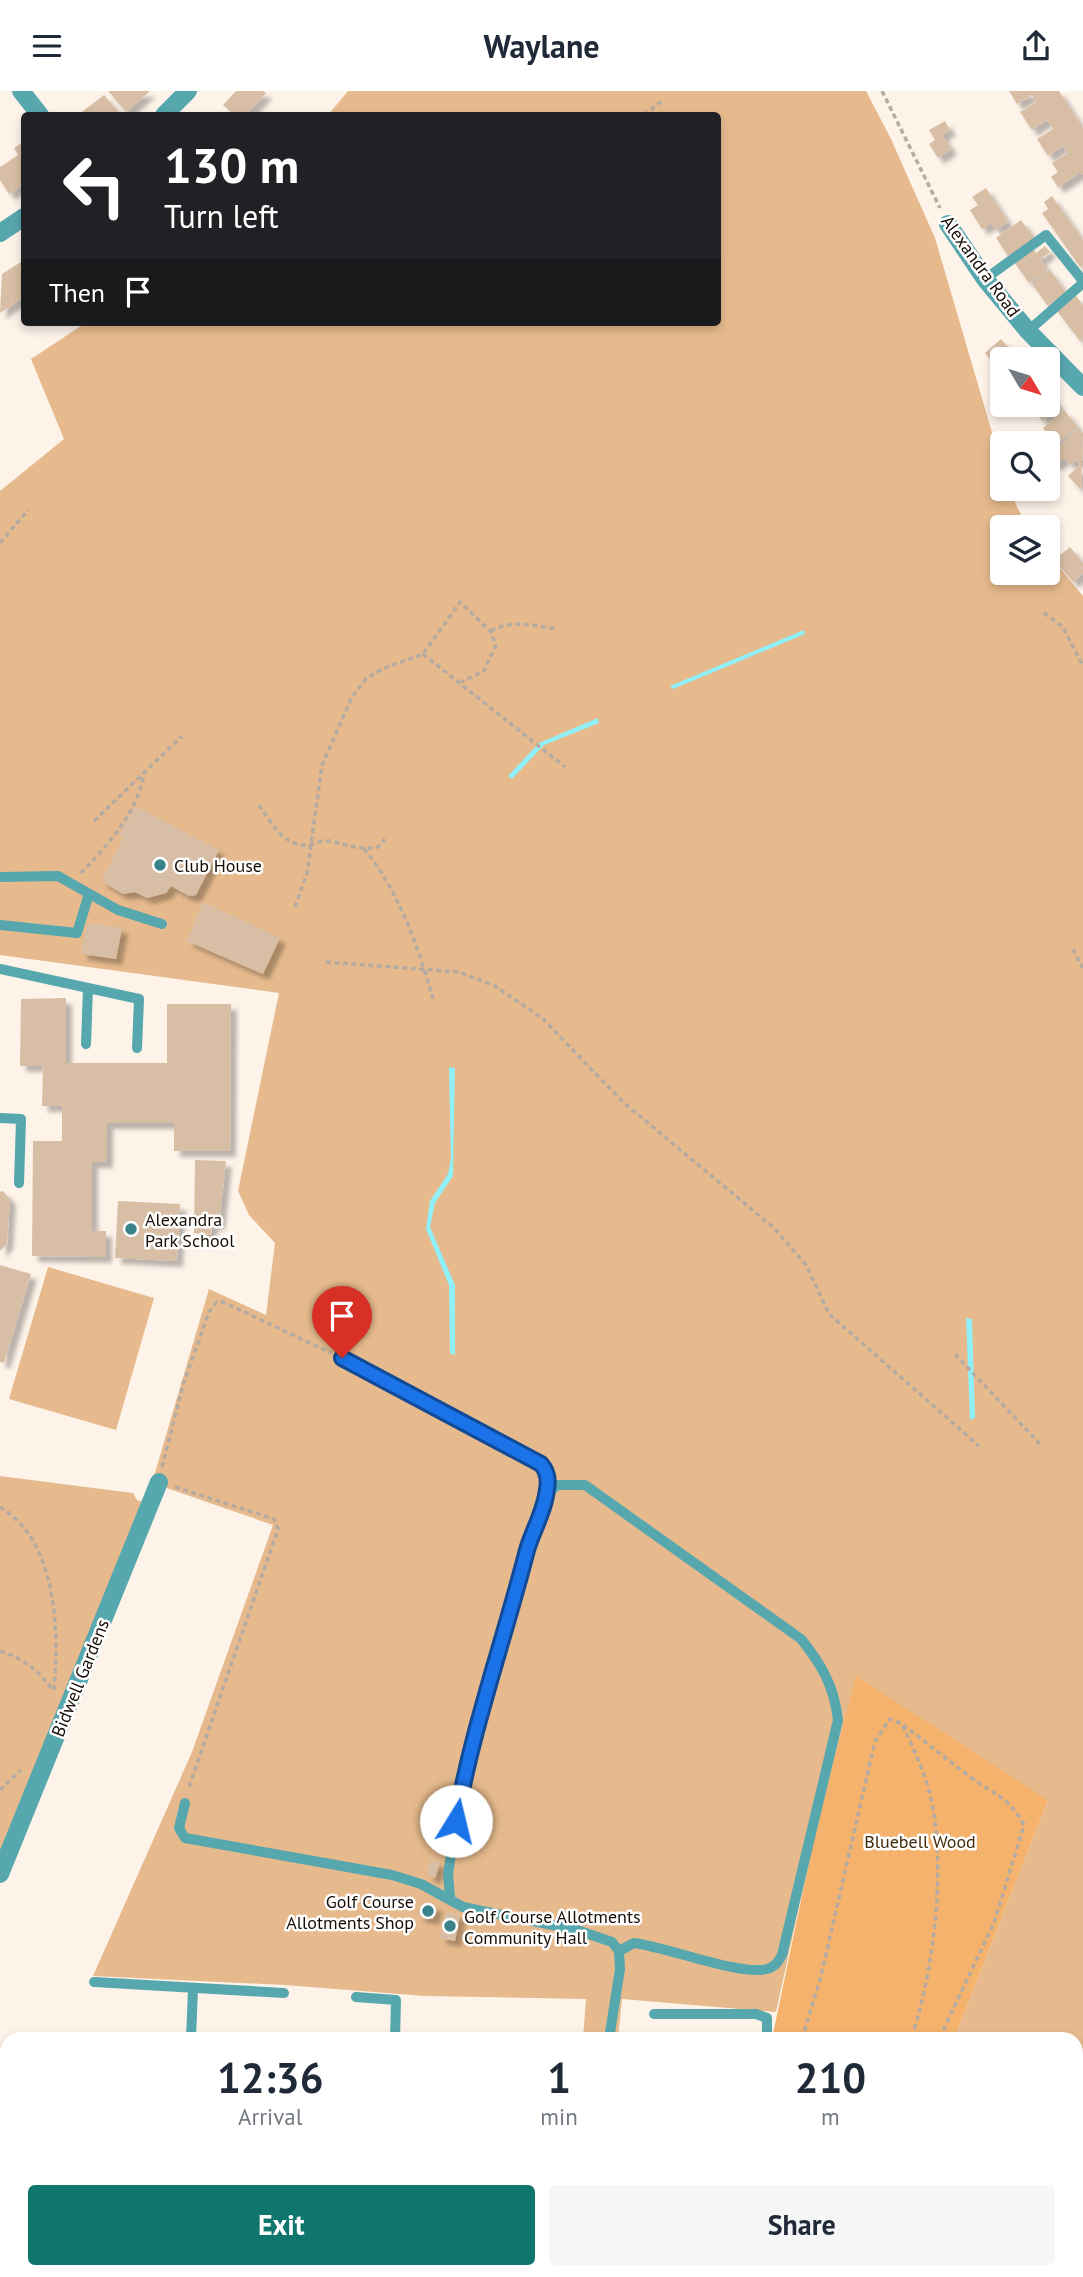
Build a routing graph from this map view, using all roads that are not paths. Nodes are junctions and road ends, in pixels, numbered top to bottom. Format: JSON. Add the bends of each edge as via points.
{"nodes":[{"id":1,"x":21,"y":91,"type":"edge"},
{"id":2,"x":188,"y":91,"type":"edge"},
{"id":3,"x":38,"y":112,"type":"edge"},
{"id":4,"x":167,"y":112,"type":"edge"},
{"id":5,"x":21,"y":219,"type":"edge"},
{"id":6,"x":948,"y":224,"type":"road end"},
{"id":7,"x":0,"y":233,"type":"edge"},
{"id":8,"x":985,"y":279,"type":"junction"},
{"id":9,"x":1083,"y":282,"type":"edge"},
{"id":10,"x":1028,"y":331,"type":"junction"},
{"id":11,"x":1083,"y":387,"type":"edge"},
{"id":12,"x":0,"y":877,"type":"edge"},
{"id":13,"x":89,"y":894,"type":"junction"},
{"id":14,"x":162,"y":924,"type":"dead end"},
{"id":15,"x":0,"y":925,"type":"edge"},
{"id":16,"x":0,"y":969,"type":"edge"},
{"id":17,"x":88,"y":988,"type":"junction"},
{"id":18,"x":86,"y":1044,"type":"dead end"},
{"id":19,"x":137,"y":1048,"type":"dead end"},
{"id":20,"x":0,"y":1118,"type":"edge"},
{"id":21,"x":19,"y":1183,"type":"dead end"},
{"id":22,"x":342,"y":1358,"type":"road end"},
{"id":23,"x":159,"y":1482,"type":"road end"},
{"id":24,"x":547,"y":1493,"type":"junction"},
{"id":25,"x":185,"y":1803,"type":"road end"},
{"id":26,"x":0,"y":1874,"type":"edge"},
{"id":27,"x":450,"y":1897,"type":"junction"},
{"id":28,"x":604,"y":1937,"type":"junction"},
{"id":29,"x":634,"y":1943,"type":"junction"},
{"id":30,"x":620,"y":1951,"type":"junction"},
{"id":31,"x":94,"y":1982,"type":"dead end"},
{"id":32,"x":193,"y":1989,"type":"junction"},
{"id":33,"x":284,"y":1993,"type":"dead end"},
{"id":34,"x":356,"y":1997,"type":"dead end"},
{"id":35,"x":654,"y":2014,"type":"dead end"},
{"id":36,"x":191,"y":2032,"type":"edge"},
{"id":37,"x":395,"y":2032,"type":"edge"},
{"id":38,"x":610,"y":2032,"type":"edge"},
{"id":39,"x":767,"y":2032,"type":"edge"}],
"edges":[{"from":1,"to":3,"type":"street"},
{"from":2,"to":4,"type":"street"},
{"from":5,"to":7,"type":"street"},
{"from":6,"to":8,"type":"street","name":"Alexandra Road"},
{"from":8,"to":9,"type":"lane","via":[[1046,235]]},
{"from":8,"to":10,"type":"street","name":"Alexandra Road"},
{"from":9,"to":10,"type":"lane"},
{"from":10,"to":11,"type":"street","name":"Alexandra Road"},
{"from":12,"to":13,"type":"lane","via":[[58,876]]},
{"from":13,"to":14,"type":"lane","via":[[118,910]]},
{"from":13,"to":15,"type":"lane","via":[[77,933]]},
{"from":16,"to":17,"type":"lane"},
{"from":17,"to":18,"type":"lane"},
{"from":17,"to":19,"type":"lane","via":[[139,999]]},
{"from":20,"to":21,"type":"lane","via":[[21,1119]]},
{"from":22,"to":24,"type":"lane","via":[[541,1464],[546,1470]]},
{"from":23,"to":26,"type":"street","name":"Bidwell Gardens"},
{"from":24,"to":27,"type":"lane","via":[[531,1535],[462,1784],[448,1874]]},
{"from":24,"to":29,"type":"lane","via":[[558,1485],[585,1485],[801,1639],[821,1663],[835,1693],[838,1720],[782,1955],[775,1966],[764,1970],[733,1966]]},
{"from":25,"to":27,"type":"lane","via":[[180,1828],[185,1838],[392,1875]]},
{"from":27,"to":28,"type":"lane","via":[[463,1907]]},
{"from":28,"to":29,"type":"lane"},
{"from":28,"to":30,"type":"lane"},
{"from":29,"to":30,"type":"lane"},
{"from":30,"to":38,"type":"lane"},
{"from":31,"to":32,"type":"lane"},
{"from":32,"to":33,"type":"lane"},
{"from":32,"to":36,"type":"lane"},
{"from":34,"to":37,"type":"lane","via":[[396,2000]]},
{"from":35,"to":39,"type":"lane","via":[[756,2014],[768,2018]]}]}
